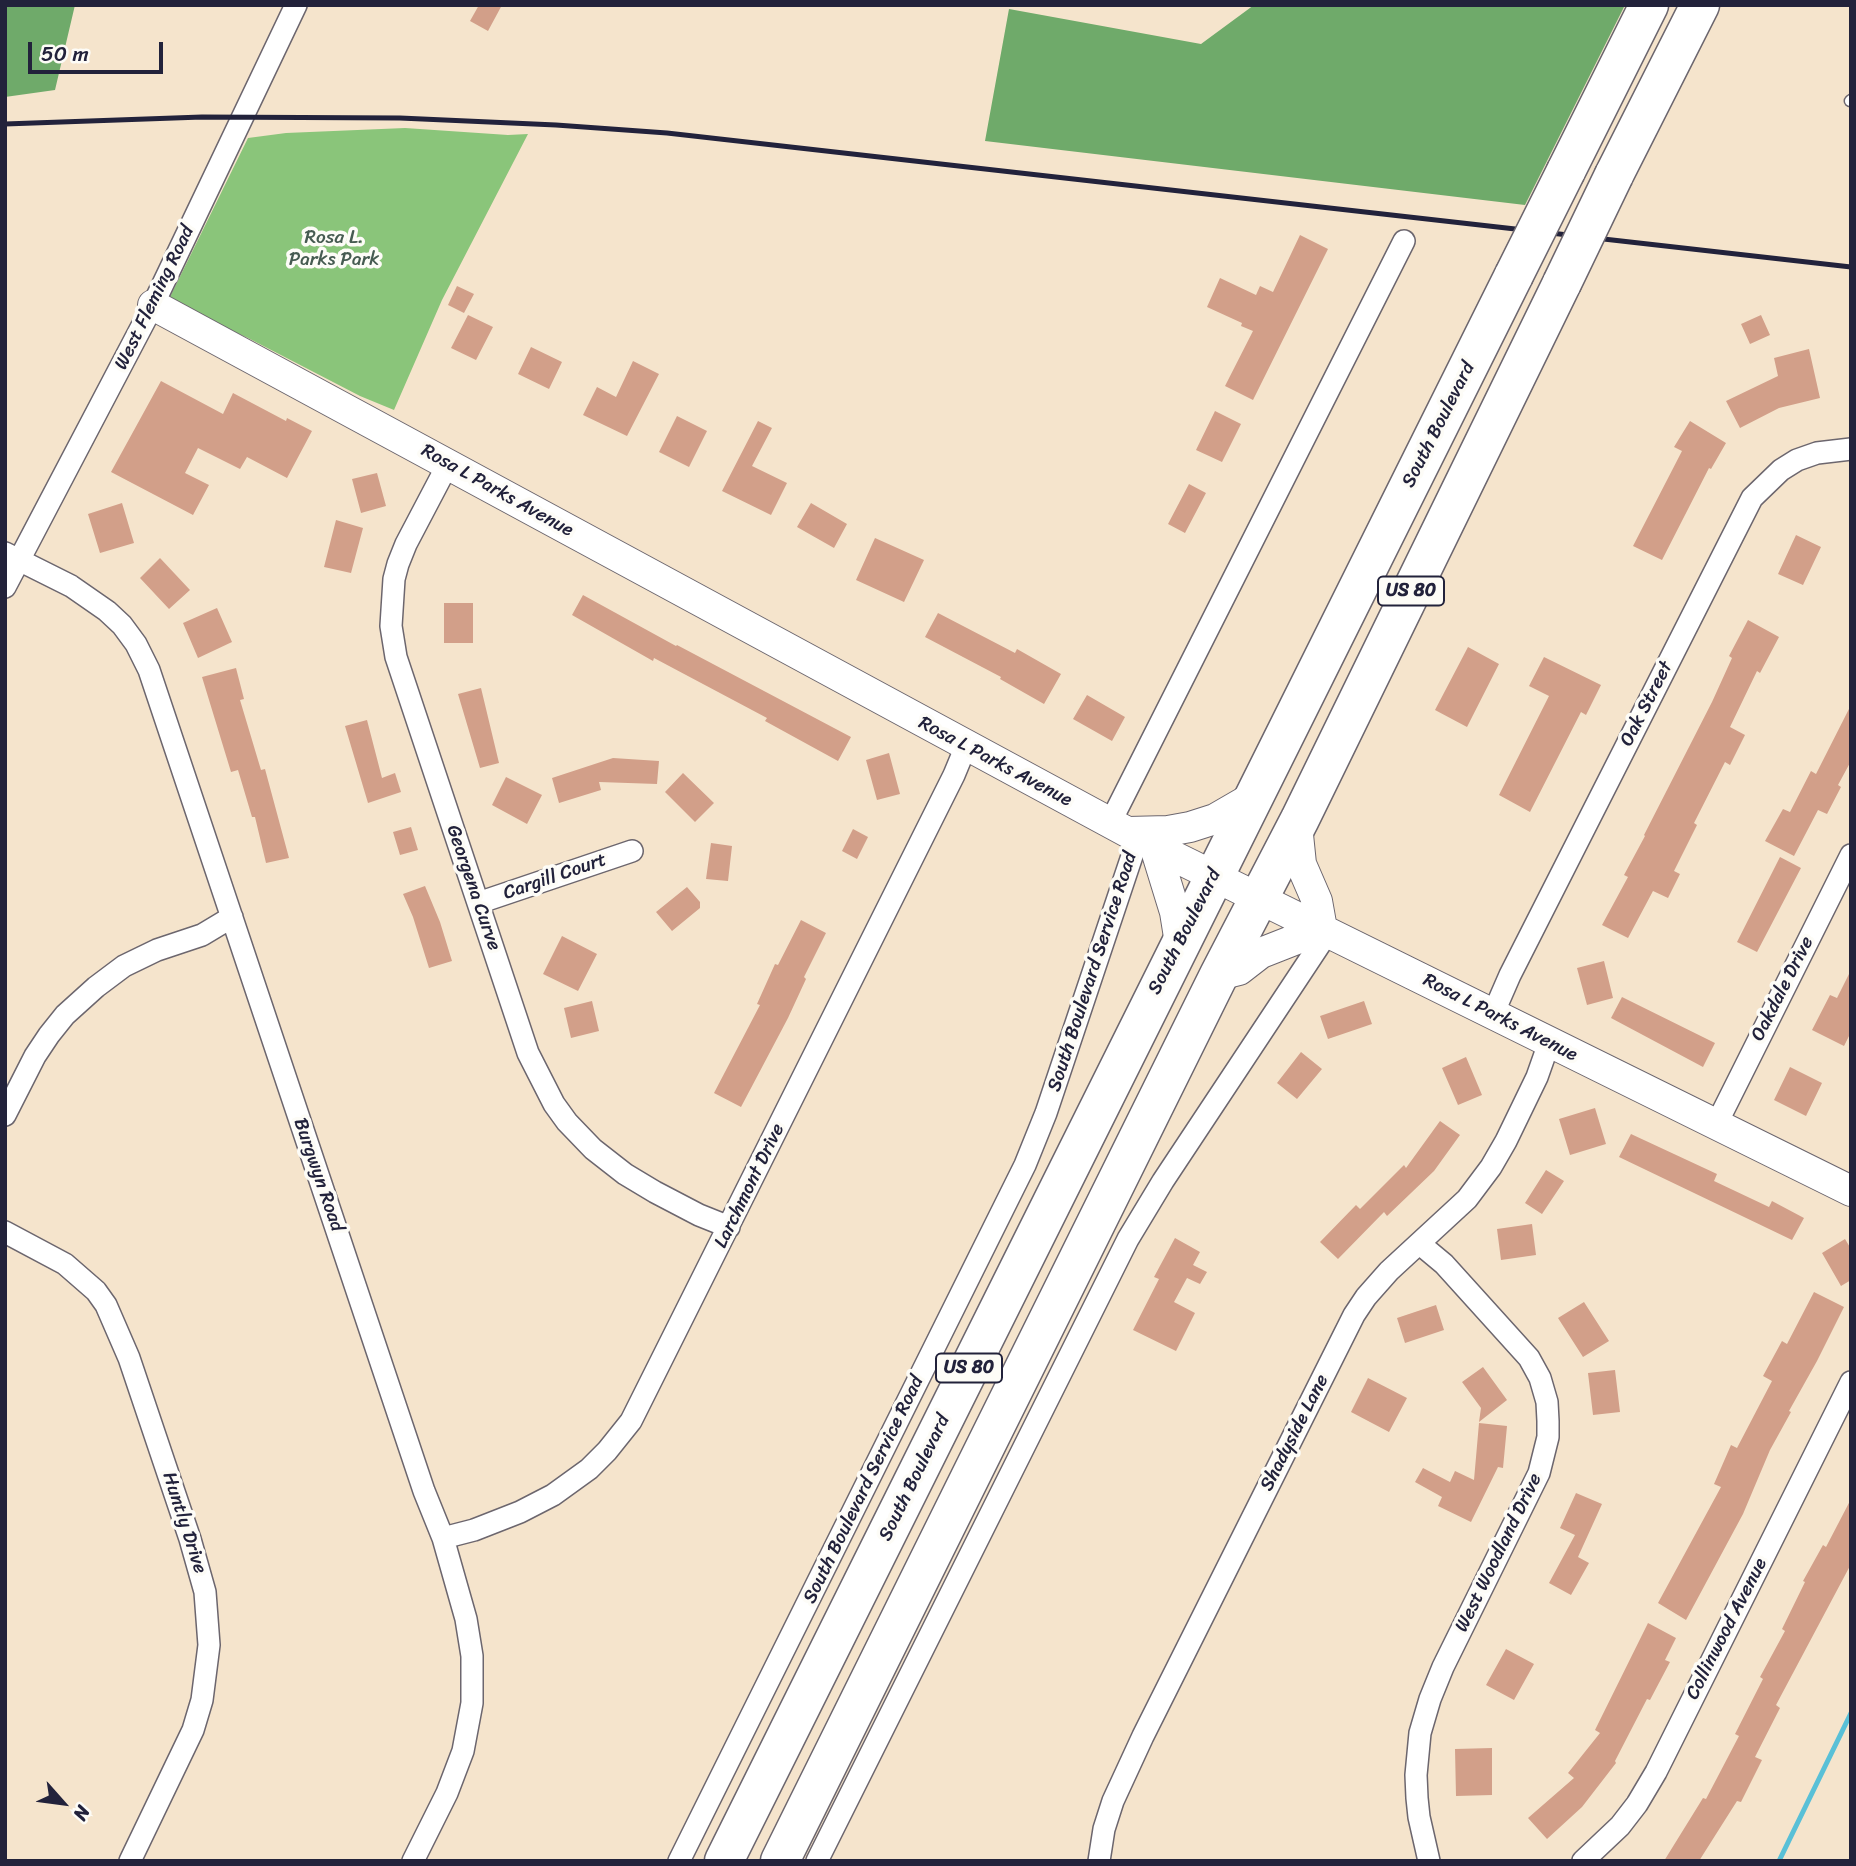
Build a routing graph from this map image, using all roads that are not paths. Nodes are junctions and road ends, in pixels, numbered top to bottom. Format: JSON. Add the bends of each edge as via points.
{"nodes":[{"id":1,"x":296,"y":5,"type":"edge"},
{"id":2,"x":1649,"y":5,"type":"edge"},
{"id":3,"x":1700,"y":5,"type":"edge"},
{"id":4,"x":1404,"y":242,"type":"dead end"},
{"id":5,"x":153,"y":305,"type":"junction"},
{"id":6,"x":1851,"y":449,"type":"edge"},
{"id":7,"x":448,"y":464,"type":"junction"},
{"id":8,"x":12,"y":556,"type":"edge"},
{"id":9,"x":5,"y":587,"type":"edge"},
{"id":10,"x":966,"y":746,"type":"junction"},
{"id":11,"x":1253,"y":797,"type":"junction"},
{"id":12,"x":1297,"y":825,"type":"junction"},
{"id":13,"x":1132,"y":835,"type":"junction"},
{"id":14,"x":632,"y":851,"type":"dead end"},
{"id":15,"x":1851,"y":855,"type":"edge"},
{"id":16,"x":1214,"y":876,"type":"junction"},
{"id":17,"x":1259,"y":898,"type":"junction"},
{"id":18,"x":478,"y":903,"type":"junction"},
{"id":19,"x":232,"y":917,"type":"junction"},
{"id":20,"x":1325,"y":930,"type":"junction"},
{"id":21,"x":1180,"y":943,"type":"junction"},
{"id":22,"x":1219,"y":975,"type":"junction"},
{"id":23,"x":1493,"y":1014,"type":"junction"},
{"id":24,"x":1549,"y":1043,"type":"junction"},
{"id":25,"x":5,"y":1115,"type":"edge"},
{"id":26,"x":1716,"y":1125,"type":"junction"},
{"id":27,"x":1851,"y":1191,"type":"edge"},
{"id":28,"x":729,"y":1227,"type":"junction"},
{"id":29,"x":5,"y":1232,"type":"edge"},
{"id":30,"x":1420,"y":1244,"type":"junction"},
{"id":31,"x":1851,"y":1382,"type":"edge"},
{"id":32,"x":443,"y":1538,"type":"junction"},
{"id":33,"x":130,"y":1861,"type":"edge"},
{"id":34,"x":413,"y":1861,"type":"edge"},
{"id":35,"x":679,"y":1861,"type":"edge"},
{"id":36,"x":724,"y":1861,"type":"edge"},
{"id":37,"x":780,"y":1861,"type":"edge"},
{"id":38,"x":817,"y":1861,"type":"edge"},
{"id":39,"x":1099,"y":1861,"type":"edge"},
{"id":40,"x":1429,"y":1861,"type":"edge"},
{"id":41,"x":1583,"y":1861,"type":"edge"}],
"edges":[{"from":1,"to":5,"type":"street","name":"West Fleming Road"},
{"from":2,"to":11,"type":"highway","name":"South Boulevard","number":"US 80","bridge":true},
{"from":3,"to":12,"type":"highway","number":"US 80","bridge":true},
{"from":4,"to":13,"type":"street"},
{"from":5,"to":7,"type":"street","name":"Rosa L Parks Avenue"},
{"from":5,"to":8,"type":"street","name":"West Fleming Road"},
{"from":6,"to":23,"type":"street","name":"Oak Street","via":[[1797,460],[1762,486],[1747,505]]},
{"from":7,"to":10,"type":"street","name":"Rosa L Parks Avenue"},
{"from":7,"to":18,"type":"street","name":"Georgena Curve","via":[[398,564],[391,626],[396,657]]},
{"from":8,"to":9,"type":"street","name":"West Fleming Road"},
{"from":8,"to":19,"type":"street","name":"Burgwyn Road","via":[[93,600],[136,644],[149,670]]},
{"from":10,"to":13,"type":"street","name":"Rosa L Parks Avenue"},
{"from":10,"to":28,"type":"street","name":"Larchmont Drive"},
{"from":11,"to":13,"type":"street","via":[[1215,819],[1190,827]]},
{"from":11,"to":16,"type":"highway","name":"South Boulevard","number":"US 80"},
{"from":12,"to":17,"type":"highway","number":"US 80"},
{"from":12,"to":20,"type":"street","via":[[1301,864]]},
{"from":13,"to":16,"type":"street","name":"Rosa L Parks Avenue"},
{"from":13,"to":21,"type":"street","via":[[1175,912]]},
{"from":13,"to":35,"type":"street","name":"South Boulevard Service Road","via":[[1046,1113],[1025,1165]]},
{"from":14,"to":18,"type":"street","name":"Cargill Court"},
{"from":15,"to":26,"type":"street","name":"Oakdale Drive"},
{"from":16,"to":17,"type":"street","name":"Rosa L Parks Avenue"},
{"from":16,"to":21,"type":"highway","name":"South Boulevard","number":"US 80"},
{"from":17,"to":20,"type":"street","name":"Rosa L Parks Avenue"},
{"from":17,"to":22,"type":"highway","number":"US 80"},
{"from":18,"to":28,"type":"street","name":"Georgena Curve","via":[[528,1053],[567,1122],[625,1174]]},
{"from":19,"to":25,"type":"street","via":[[124,966],[96,987],[49,1035]]},
{"from":19,"to":32,"type":"street","name":"Burgwyn Road"},
{"from":20,"to":22,"type":"street","via":[[1261,953],[1239,970]]},
{"from":20,"to":23,"type":"street","name":"Rosa L Parks Avenue"},
{"from":20,"to":38,"type":"street","via":[[1128,1239]]},
{"from":21,"to":36,"type":"highway","name":"South Boulevard","number":"US 80"},
{"from":22,"to":37,"type":"highway","number":"US 80"},
{"from":23,"to":24,"type":"street","name":"Rosa L Parks Avenue"},
{"from":24,"to":26,"type":"street","name":"Rosa L Parks Avenue"},
{"from":24,"to":30,"type":"street","name":"Shadyside Lane","via":[[1537,1077],[1491,1167],[1467,1199]]},
{"from":26,"to":27,"type":"street","name":"Rosa L Parks Avenue"},
{"from":28,"to":32,"type":"street","name":"Larchmont Drive","via":[[640,1405],[607,1451],[575,1480],[534,1506]]},
{"from":29,"to":33,"type":"street","name":"Huntly Drive","via":[[71,1268],[106,1305],[129,1359],[205,1592],[209,1645],[194,1730]]},
{"from":30,"to":39,"type":"street","name":"Shadyside Lane","via":[[1389,1271],[1354,1315],[1138,1747],[1113,1801]]},
{"from":30,"to":40,"type":"street","name":"West Woodland Drive","via":[[1444,1264],[1529,1358],[1539,1378],[1548,1421],[1539,1473],[1443,1667],[1423,1722],[1416,1775]]},
{"from":31,"to":41,"type":"street","name":"Collinwood Avenue","via":[[1656,1772],[1620,1826]]},
{"from":32,"to":34,"type":"street","name":"Burgwyn Road","via":[[466,1619],[472,1703],[464,1751]]}]}
